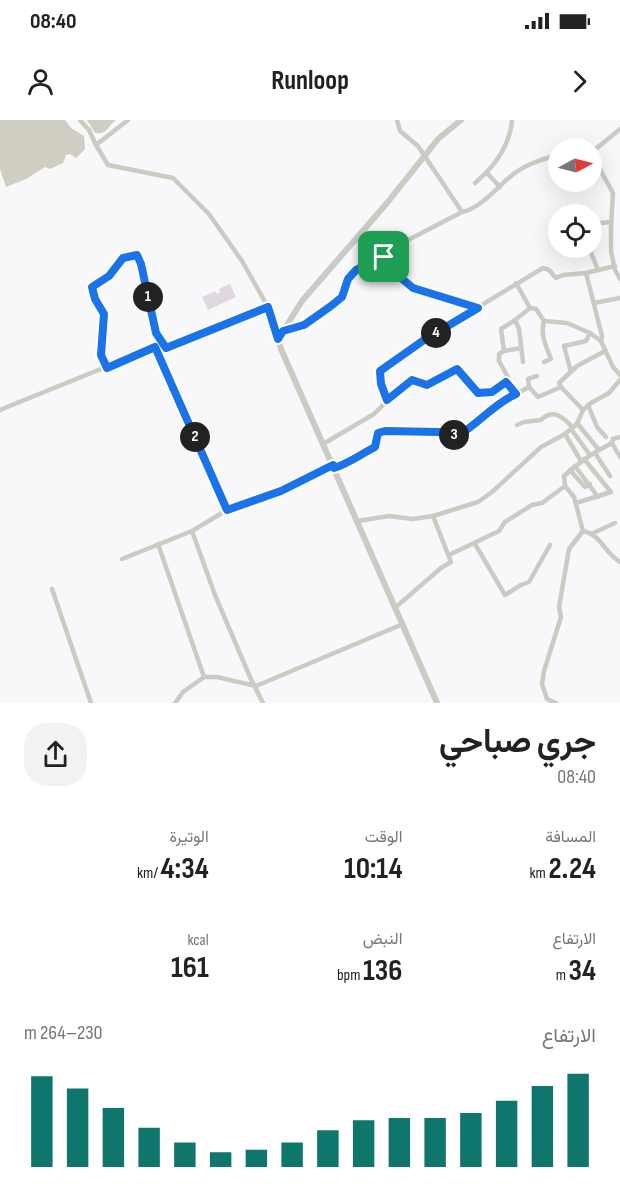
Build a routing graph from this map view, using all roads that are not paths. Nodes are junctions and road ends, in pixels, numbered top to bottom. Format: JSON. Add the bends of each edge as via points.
{"nodes":[{"id":1,"x":80,"y":120,"type":"edge"},
{"id":2,"x":128,"y":120,"type":"edge"},
{"id":3,"x":397,"y":120,"type":"edge"},
{"id":4,"x":461,"y":120,"type":"edge"},
{"id":5,"x":512,"y":120,"type":"edge"},
{"id":6,"x":620,"y":129,"type":"edge"},
{"id":7,"x":602,"y":144,"type":"edge"},
{"id":8,"x":96,"y":146,"type":"junction"},
{"id":9,"x":424,"y":155,"type":"junction"},
{"id":10,"x":548,"y":158,"type":"edge"},
{"id":11,"x":487,"y":173,"type":"junction"},
{"id":12,"x":602,"y":173,"type":"edge"},
{"id":13,"x":475,"y":183,"type":"dead end"},
{"id":14,"x":500,"y":187,"type":"junction"},
{"id":15,"x":462,"y":212,"type":"junction"},
{"id":16,"x":611,"y":222,"type":"junction"},
{"id":17,"x":602,"y":223,"type":"edge"},
{"id":18,"x":384,"y":257,"type":"junction"},
{"id":19,"x":593,"y":258,"type":"edge"},
{"id":20,"x":615,"y":266,"type":"junction"},
{"id":21,"x":598,"y":270,"type":"junction"},
{"id":22,"x":586,"y":273,"type":"junction"},
{"id":23,"x":620,"y":279,"type":"edge"},
{"id":24,"x":516,"y":283,"type":"junction"},
{"id":25,"x":620,"y":298,"type":"edge"},
{"id":26,"x":594,"y":303,"type":"junction"},
{"id":27,"x":268,"y":307,"type":"junction"},
{"id":28,"x":478,"y":308,"type":"junction"},
{"id":29,"x":530,"y":308,"type":"junction"},
{"id":30,"x":515,"y":320,"type":"junction"},
{"id":31,"x":544,"y":321,"type":"junction"},
{"id":32,"x":283,"y":331,"type":"junction"},
{"id":33,"x":590,"y":333,"type":"junction"},
{"id":34,"x":278,"y":339,"type":"junction"},
{"id":35,"x":601,"y":340,"type":"junction"},
{"id":36,"x":155,"y":347,"type":"junction"},
{"id":37,"x":166,"y":348,"type":"junction"},
{"id":38,"x":521,"y":348,"type":"junction"},
{"id":39,"x":504,"y":351,"type":"junction"},
{"id":40,"x":605,"y":351,"type":"junction"},
{"id":41,"x":524,"y":362,"type":"dead end"},
{"id":42,"x":544,"y":362,"type":"dead end"},
{"id":43,"x":107,"y":368,"type":"junction"},
{"id":44,"x":571,"y":372,"type":"junction"},
{"id":45,"x":620,"y":375,"type":"edge"},
{"id":46,"x":537,"y":376,"type":"dead end"},
{"id":47,"x":620,"y":380,"type":"edge"},
{"id":48,"x":506,"y":382,"type":"junction"},
{"id":49,"x":529,"y":387,"type":"junction"},
{"id":50,"x":561,"y":387,"type":"junction"},
{"id":51,"x":516,"y":394,"type":"junction"},
{"id":52,"x":387,"y":400,"type":"junction"},
{"id":53,"x":588,"y":405,"type":"junction"},
{"id":54,"x":0,"y":410,"type":"edge"},
{"id":55,"x":583,"y":410,"type":"junction"},
{"id":56,"x":577,"y":423,"type":"junction"},
{"id":57,"x":517,"y":425,"type":"dead end"},
{"id":58,"x":572,"y":428,"type":"junction"},
{"id":59,"x":565,"y":434,"type":"junction"},
{"id":60,"x":606,"y":437,"type":"dead end"},
{"id":61,"x":620,"y":437,"type":"edge"},
{"id":62,"x":612,"y":443,"type":"junction"},
{"id":63,"x":323,"y":444,"type":"junction"},
{"id":64,"x":595,"y":453,"type":"junction"},
{"id":65,"x":620,"y":457,"type":"edge"},
{"id":66,"x":583,"y":460,"type":"junction"},
{"id":67,"x":334,"y":466,"type":"junction"},
{"id":68,"x":575,"y":466,"type":"junction"},
{"id":69,"x":570,"y":470,"type":"junction"},
{"id":70,"x":610,"y":476,"type":"dead end"},
{"id":71,"x":590,"y":484,"type":"junction"},
{"id":72,"x":565,"y":486,"type":"junction"},
{"id":73,"x":598,"y":497,"type":"junction"},
{"id":74,"x":576,"y":503,"type":"junction"},
{"id":75,"x":227,"y":510,"type":"junction"},
{"id":76,"x":433,"y":516,"type":"junction"},
{"id":77,"x":358,"y":521,"type":"junction"},
{"id":78,"x":615,"y":523,"type":"dead end"},
{"id":79,"x":192,"y":531,"type":"junction"},
{"id":80,"x":583,"y":531,"type":"junction"},
{"id":81,"x":591,"y":534,"type":"junction"},
{"id":82,"x":158,"y":544,"type":"junction"},
{"id":83,"x":475,"y":544,"type":"junction"},
{"id":84,"x":550,"y":545,"type":"dead end"},
{"id":85,"x":449,"y":555,"type":"junction"},
{"id":86,"x":122,"y":559,"type":"dead end"},
{"id":87,"x":620,"y":562,"type":"edge"},
{"id":88,"x":52,"y":589,"type":"dead end"},
{"id":89,"x":396,"y":608,"type":"junction"},
{"id":90,"x":403,"y":624,"type":"junction"},
{"id":91,"x":204,"y":677,"type":"junction"},
{"id":92,"x":256,"y":686,"type":"junction"},
{"id":93,"x":545,"y":701,"type":"edge"},
{"id":94,"x":91,"y":703,"type":"edge"},
{"id":95,"x":175,"y":703,"type":"edge"},
{"id":96,"x":263,"y":703,"type":"edge"},
{"id":97,"x":437,"y":703,"type":"edge"},
{"id":98,"x":556,"y":703,"type":"edge"}],
"edges":[{"from":1,"to":8,"type":"street"},
{"from":2,"to":8,"type":"street"},
{"from":3,"to":9,"type":"street","via":[[400,131]]},
{"from":4,"to":9,"type":"street"},
{"from":5,"to":11,"type":"street","via":[[511,134]]},
{"from":6,"to":7,"type":"street"},
{"from":8,"to":27,"type":"street","via":[[108,165],[173,178],[209,214]]},
{"from":9,"to":15,"type":"street"},
{"from":9,"to":32,"type":"street","via":[[302,301]]},
{"from":10,"to":14,"type":"street","via":[[526,167]]},
{"from":11,"to":13,"type":"street"},
{"from":11,"to":14,"type":"street"},
{"from":12,"to":16,"type":"street","via":[[613,193]]},
{"from":14,"to":15,"type":"street"},
{"from":15,"to":18,"type":"street"},
{"from":16,"to":17,"type":"street"},
{"from":16,"to":20,"type":"street"},
{"from":18,"to":28,"type":"street","via":[[413,288]]},
{"from":18,"to":32,"type":"street","via":[[356,270],[342,297],[331,306],[304,325]]},
{"from":19,"to":21,"type":"street"},
{"from":20,"to":21,"type":"street"},
{"from":20,"to":23,"type":"street"},
{"from":21,"to":22,"type":"street"},
{"from":22,"to":24,"type":"street","via":[[556,278],[543,268]]},
{"from":22,"to":26,"type":"street"},
{"from":24,"to":28,"type":"street"},
{"from":24,"to":29,"type":"street"},
{"from":25,"to":26,"type":"street"},
{"from":26,"to":35,"type":"street"},
{"from":27,"to":34,"type":"street"},
{"from":27,"to":37,"type":"street"},
{"from":28,"to":52,"type":"street","via":[[380,371]]},
{"from":29,"to":30,"type":"street"},
{"from":29,"to":31,"type":"street","via":[[536,309]]},
{"from":30,"to":38,"type":"street"},
{"from":30,"to":39,"type":"street","via":[[501,329]]},
{"from":31,"to":33,"type":"street","via":[[567,323]]},
{"from":31,"to":42,"type":"street","via":[[542,334],[550,359]]},
{"from":32,"to":34,"type":"street"},
{"from":33,"to":35,"type":"street"},
{"from":33,"to":44,"type":"street","via":[[586,341],[564,346]]},
{"from":34,"to":63,"type":"street"},
{"from":35,"to":40,"type":"street"},
{"from":36,"to":37,"type":"street"},
{"from":36,"to":43,"type":"street"},
{"from":36,"to":75,"type":"street"},
{"from":37,"to":43,"type":"street","via":[[156,333],[137,255],[123,258],[109,276],[92,287],[104,314],[101,355]]},
{"from":38,"to":39,"type":"street"},
{"from":38,"to":41,"type":"street"},
{"from":39,"to":48,"type":"street","via":[[499,354],[499,361],[509,379]]},
{"from":40,"to":44,"type":"street"},
{"from":40,"to":45,"type":"street"},
{"from":43,"to":54,"type":"street"},
{"from":44,"to":50,"type":"street","via":[[559,383]]},
{"from":46,"to":49,"type":"street","via":[[528,379]]},
{"from":47,"to":53,"type":"street","via":[[609,393]]},
{"from":48,"to":51,"type":"street"},
{"from":48,"to":52,"type":"street","via":[[492,392],[478,393],[457,369],[427,385],[412,380]]},
{"from":49,"to":50,"type":"street","via":[[538,397]]},
{"from":49,"to":51,"type":"street"},
{"from":50,"to":55,"type":"street"},
{"from":51,"to":67,"type":"street","via":[[501,400],[457,436],[385,431],[378,433],[375,447],[352,462]]},
{"from":52,"to":63,"type":"street","via":[[374,414]]},
{"from":53,"to":55,"type":"street"},
{"from":53,"to":60,"type":"street"},
{"from":55,"to":56,"type":"street"},
{"from":56,"to":58,"type":"street"},
{"from":56,"to":64,"type":"street"},
{"from":57,"to":58,"type":"street","via":[[553,414]]},
{"from":58,"to":59,"type":"street"},
{"from":58,"to":64,"type":"street"},
{"from":59,"to":66,"type":"street"},
{"from":59,"to":76,"type":"street","via":[[541,447],[478,502]]},
{"from":61,"to":62,"type":"street"},
{"from":62,"to":64,"type":"street"},
{"from":62,"to":65,"type":"street"},
{"from":63,"to":67,"type":"street"},
{"from":64,"to":66,"type":"street"},
{"from":64,"to":70,"type":"street"},
{"from":66,"to":68,"type":"street"},
{"from":66,"to":73,"type":"street","via":[[611,492]]},
{"from":67,"to":75,"type":"street"},
{"from":67,"to":77,"type":"street"},
{"from":68,"to":69,"type":"street"},
{"from":68,"to":71,"type":"street"},
{"from":69,"to":71,"type":"street","via":[[585,487]]},
{"from":69,"to":72,"type":"street","via":[[564,476]]},
{"from":71,"to":73,"type":"street"},
{"from":72,"to":74,"type":"street"},
{"from":72,"to":83,"type":"street"},
{"from":73,"to":74,"type":"street"},
{"from":74,"to":80,"type":"street"},
{"from":75,"to":79,"type":"street"},
{"from":76,"to":77,"type":"street"},
{"from":76,"to":85,"type":"street"},
{"from":77,"to":89,"type":"street"},
{"from":78,"to":81,"type":"street"},
{"from":79,"to":82,"type":"street"},
{"from":79,"to":92,"type":"street","via":[[215,595]]},
{"from":80,"to":81,"type":"street"},
{"from":80,"to":93,"type":"street","via":[[569,549],[559,608],[561,617],[542,684]]},
{"from":81,"to":87,"type":"street"},
{"from":82,"to":86,"type":"street"},
{"from":82,"to":91,"type":"street"},
{"from":83,"to":84,"type":"street","via":[[505,595],[529,582]]},
{"from":83,"to":85,"type":"street"},
{"from":85,"to":89,"type":"street","via":[[451,562]]},
{"from":88,"to":94,"type":"street"},
{"from":89,"to":90,"type":"street"},
{"from":90,"to":92,"type":"street"},
{"from":90,"to":97,"type":"street"},
{"from":91,"to":92,"type":"street"},
{"from":91,"to":95,"type":"street"},
{"from":92,"to":96,"type":"street"},
{"from":93,"to":98,"type":"street"}]}
